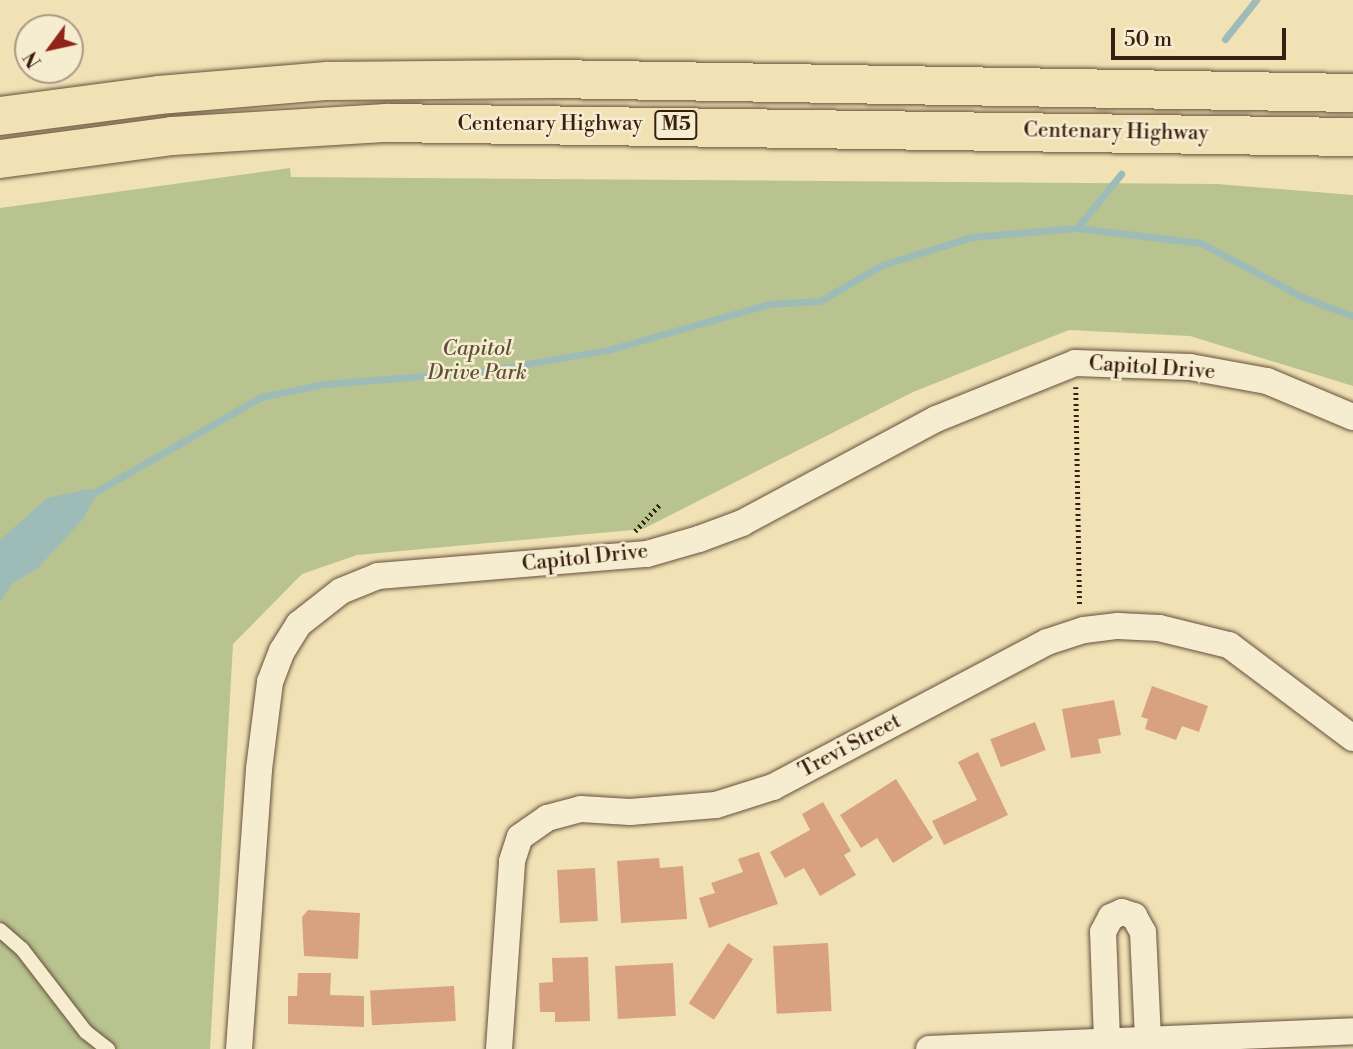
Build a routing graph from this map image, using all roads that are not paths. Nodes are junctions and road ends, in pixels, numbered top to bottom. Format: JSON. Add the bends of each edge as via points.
{"nodes":[{"id":1,"x":1353,"y":93,"type":"edge"},
{"id":2,"x":0,"y":116,"type":"edge"},
{"id":3,"x":1353,"y":137,"type":"edge"},
{"id":4,"x":0,"y":159,"type":"edge"},
{"id":5,"x":1353,"y":417,"type":"edge"},
{"id":6,"x":1353,"y":738,"type":"edge"},
{"id":7,"x":0,"y":930,"type":"edge"},
{"id":8,"x":1353,"y":1031,"type":"edge"},
{"id":9,"x":1148,"y":1039,"type":"junction"},
{"id":10,"x":1107,"y":1040,"type":"junction"},
{"id":11,"x":108,"y":1049,"type":"edge"},
{"id":12,"x":239,"y":1049,"type":"edge"},
{"id":13,"x":499,"y":1049,"type":"edge"},
{"id":14,"x":929,"y":1049,"type":"edge"}],
"edges":[{"from":1,"to":2,"type":"highway","name":"Centenary Highway","number":"M5","via":[[552,79],[327,81],[159,95]]},
{"from":3,"to":4,"type":"highway","name":"Centenary Highway","number":"M5","via":[[387,123],[184,135]]},
{"from":5,"to":12,"type":"street","name":"Capitol Drive","via":[[1267,381],[1190,367],[1075,363],[936,419],[742,523],[699,539],[647,554],[378,576],[341,591],[316,607],[282,651],[270,682],[259,769]]},
{"from":6,"to":13,"type":"street","name":"Trevi Street","via":[[1229,645],[1159,628],[1106,627],[1047,642],[773,787],[716,805],[630,812],[581,808],[547,818],[520,837],[512,861]]},
{"from":7,"to":11,"type":"lane","via":[[22,949],[86,1032]]},
{"from":8,"to":9,"type":"street"},
{"from":9,"to":10,"type":"street"},
{"from":9,"to":10,"type":"street","via":[[1143,932],[1134,916],[1122,912],[1111,917],[1103,932]]},
{"from":10,"to":14,"type":"street"}]}
